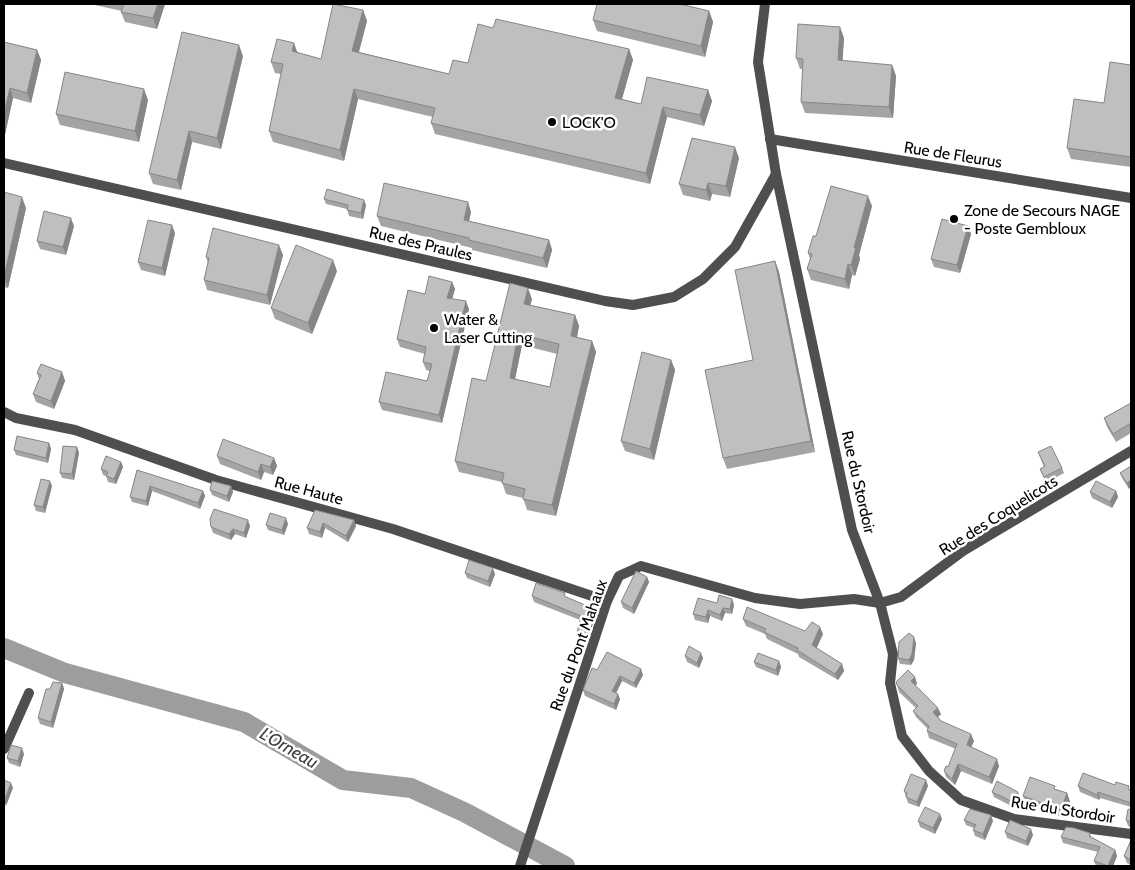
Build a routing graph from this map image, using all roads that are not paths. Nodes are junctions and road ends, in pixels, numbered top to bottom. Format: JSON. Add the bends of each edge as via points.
{"nodes":[{"id":1,"x":765,"y":4,"type":"edge"},
{"id":2,"x":770,"y":139,"type":"junction"},
{"id":3,"x":4,"y":162,"type":"edge"},
{"id":4,"x":776,"y":174,"type":"junction"},
{"id":5,"x":1131,"y":198,"type":"edge"},
{"id":6,"x":4,"y":412,"type":"edge"},
{"id":7,"x":1131,"y":451,"type":"edge"},
{"id":8,"x":606,"y":602,"type":"junction"},
{"id":9,"x":880,"y":603,"type":"junction"},
{"id":10,"x":29,"y":693,"type":"dead end"},
{"id":11,"x":4,"y":749,"type":"edge"},
{"id":12,"x":1131,"y":834,"type":"edge"},
{"id":13,"x":520,"y":866,"type":"edge"}],
"edges":[{"from":1,"to":2,"type":"street","name":"Rue du Stordoir","via":[[758,62]]},
{"from":2,"to":4,"type":"street","name":"Rue du Stordoir"},
{"from":2,"to":5,"type":"street","name":"Rue de Fleurus"},
{"from":3,"to":4,"type":"street","name":"Rue des Praules","via":[[633,305],[674,297],[703,278],[735,247]]},
{"from":4,"to":9,"type":"street","name":"Rue du Stordoir","via":[[852,530]]},
{"from":6,"to":8,"type":"street","name":"Rue Haute","via":[[16,418],[75,430],[216,480],[393,529]]},
{"from":7,"to":9,"type":"street","name":"Rue des Coquelicots","via":[[963,551],[901,597]]},
{"from":8,"to":9,"type":"street","name":"Rue du Pont Mahaux","via":[[619,576],[641,566],[755,598],[800,604],[854,599]]},
{"from":8,"to":13,"type":"street","name":"Rue du Pont Mahaux"},
{"from":9,"to":12,"type":"street","name":"Rue du Stordoir","via":[[894,654],[890,683],[902,736],[928,771],[961,800],[1014,818]]},
{"from":10,"to":11,"type":"street"}]}
